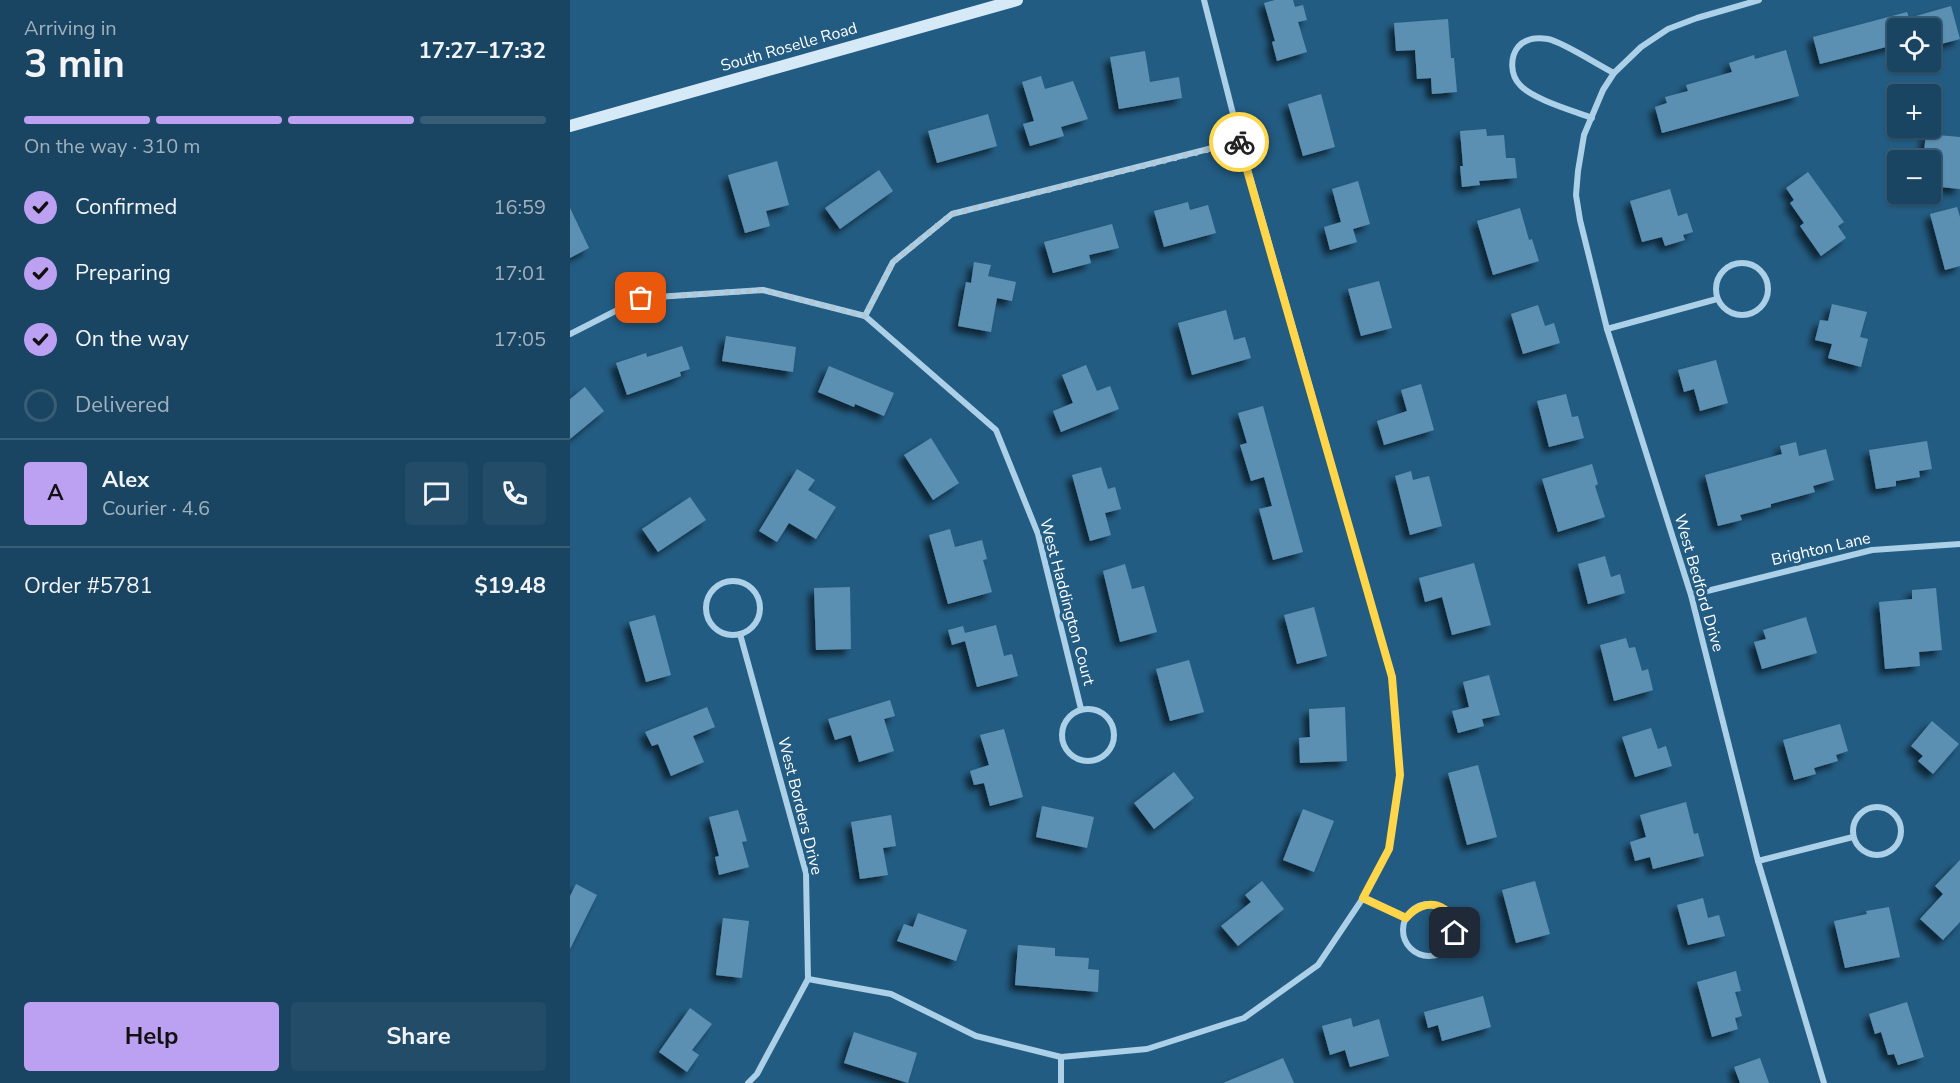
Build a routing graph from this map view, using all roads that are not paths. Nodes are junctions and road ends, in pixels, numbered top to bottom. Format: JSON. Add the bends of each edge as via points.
{"nodes":[{"id":1,"x":1017,"y":0,"type":"edge"},
{"id":2,"x":1204,"y":0,"type":"edge"},
{"id":3,"x":1759,"y":0,"type":"edge"},
{"id":4,"x":1614,"y":73,"type":"junction"},
{"id":5,"x":1592,"y":118,"type":"junction"},
{"id":6,"x":570,"y":126,"type":"edge"},
{"id":7,"x":1240,"y":141,"type":"junction"},
{"id":8,"x":1717,"y":299,"type":"junction"},
{"id":9,"x":865,"y":316,"type":"junction"},
{"id":10,"x":1607,"y":329,"type":"junction"},
{"id":11,"x":570,"y":334,"type":"edge"},
{"id":12,"x":1960,"y":544,"type":"edge"},
{"id":13,"x":1691,"y":595,"type":"junction"},
{"id":14,"x":740,"y":634,"type":"junction"},
{"id":15,"x":1080,"y":709,"type":"junction"},
{"id":16,"x":1853,"y":837,"type":"junction"},
{"id":17,"x":1758,"y":861,"type":"junction"},
{"id":18,"x":1363,"y":898,"type":"junction"},
{"id":19,"x":1406,"y":918,"type":"junction"},
{"id":20,"x":808,"y":979,"type":"junction"},
{"id":21,"x":1062,"y":1057,"type":"junction"},
{"id":22,"x":748,"y":1083,"type":"edge"},
{"id":23,"x":1061,"y":1083,"type":"edge"},
{"id":24,"x":1824,"y":1083,"type":"edge"}],
"edges":[{"from":1,"to":6,"type":"main road","name":"South Roselle Road"},
{"from":2,"to":7,"type":"street"},
{"from":3,"to":4,"type":"street","name":"West Bedford Drive","via":[[1668,30],[1641,47]]},
{"from":4,"to":5,"type":"street","name":"West Bedford Drive","via":[[1602,90]]},
{"from":4,"to":5,"type":"street","via":[[1550,39],[1523,41],[1514,53],[1511,65],[1519,85]]},
{"from":5,"to":10,"type":"street","name":"West Bedford Drive","via":[[1584,135],[1576,195]]},
{"from":7,"to":9,"type":"street","via":[[952,214],[893,262]]},
{"from":7,"to":18,"type":"street","via":[[1392,677],[1400,775],[1389,849]]},
{"from":8,"to":8,"type":"street","via":[[1729,313],[1747,316],[1765,302],[1767,281],[1755,266],[1733,264],[1725,268],[1717,281]]},
{"from":8,"to":10,"type":"street"},
{"from":9,"to":11,"type":"street","via":[[763,290],[641,298]]},
{"from":9,"to":15,"type":"street","name":"West Haddington Court","via":[[996,429],[1038,534]]},
{"from":10,"to":13,"type":"street","name":"West Bedford Drive"},
{"from":12,"to":13,"type":"street","name":"Brighton Lane","via":[[1872,550]]},
{"from":13,"to":17,"type":"street","name":"West Bedford Drive"},
{"from":14,"to":14,"type":"street","via":[[757,621],[760,600],[747,584],[726,581],[710,594],[707,615],[720,632]]},
{"from":14,"to":20,"type":"street","name":"West Borders Drive","via":[[806,873]]},
{"from":15,"to":15,"type":"street","name":"West Haddington Court","via":[[1065,722],[1063,742],[1076,758],[1096,760],[1112,748],[1114,727],[1101,711]]},
{"from":16,"to":16,"type":"street","via":[[1865,852],[1884,855],[1899,843],[1901,825],[1890,810],[1871,807],[1856,819]]},
{"from":16,"to":17,"type":"street"},
{"from":17,"to":24,"type":"street","name":"West Bedford Drive"},
{"from":18,"to":19,"type":"street"},
{"from":18,"to":21,"type":"street","via":[[1318,965],[1244,1018],[1147,1049]]},
{"from":19,"to":19,"type":"street","via":[[1404,938],[1417,954],[1437,956],[1452,943],[1455,923],[1442,908],[1422,905]]},
{"from":20,"to":21,"type":"street","via":[[891,994],[976,1036]]},
{"from":20,"to":22,"type":"street","via":[[757,1074]]},
{"from":21,"to":23,"type":"street"}]}
